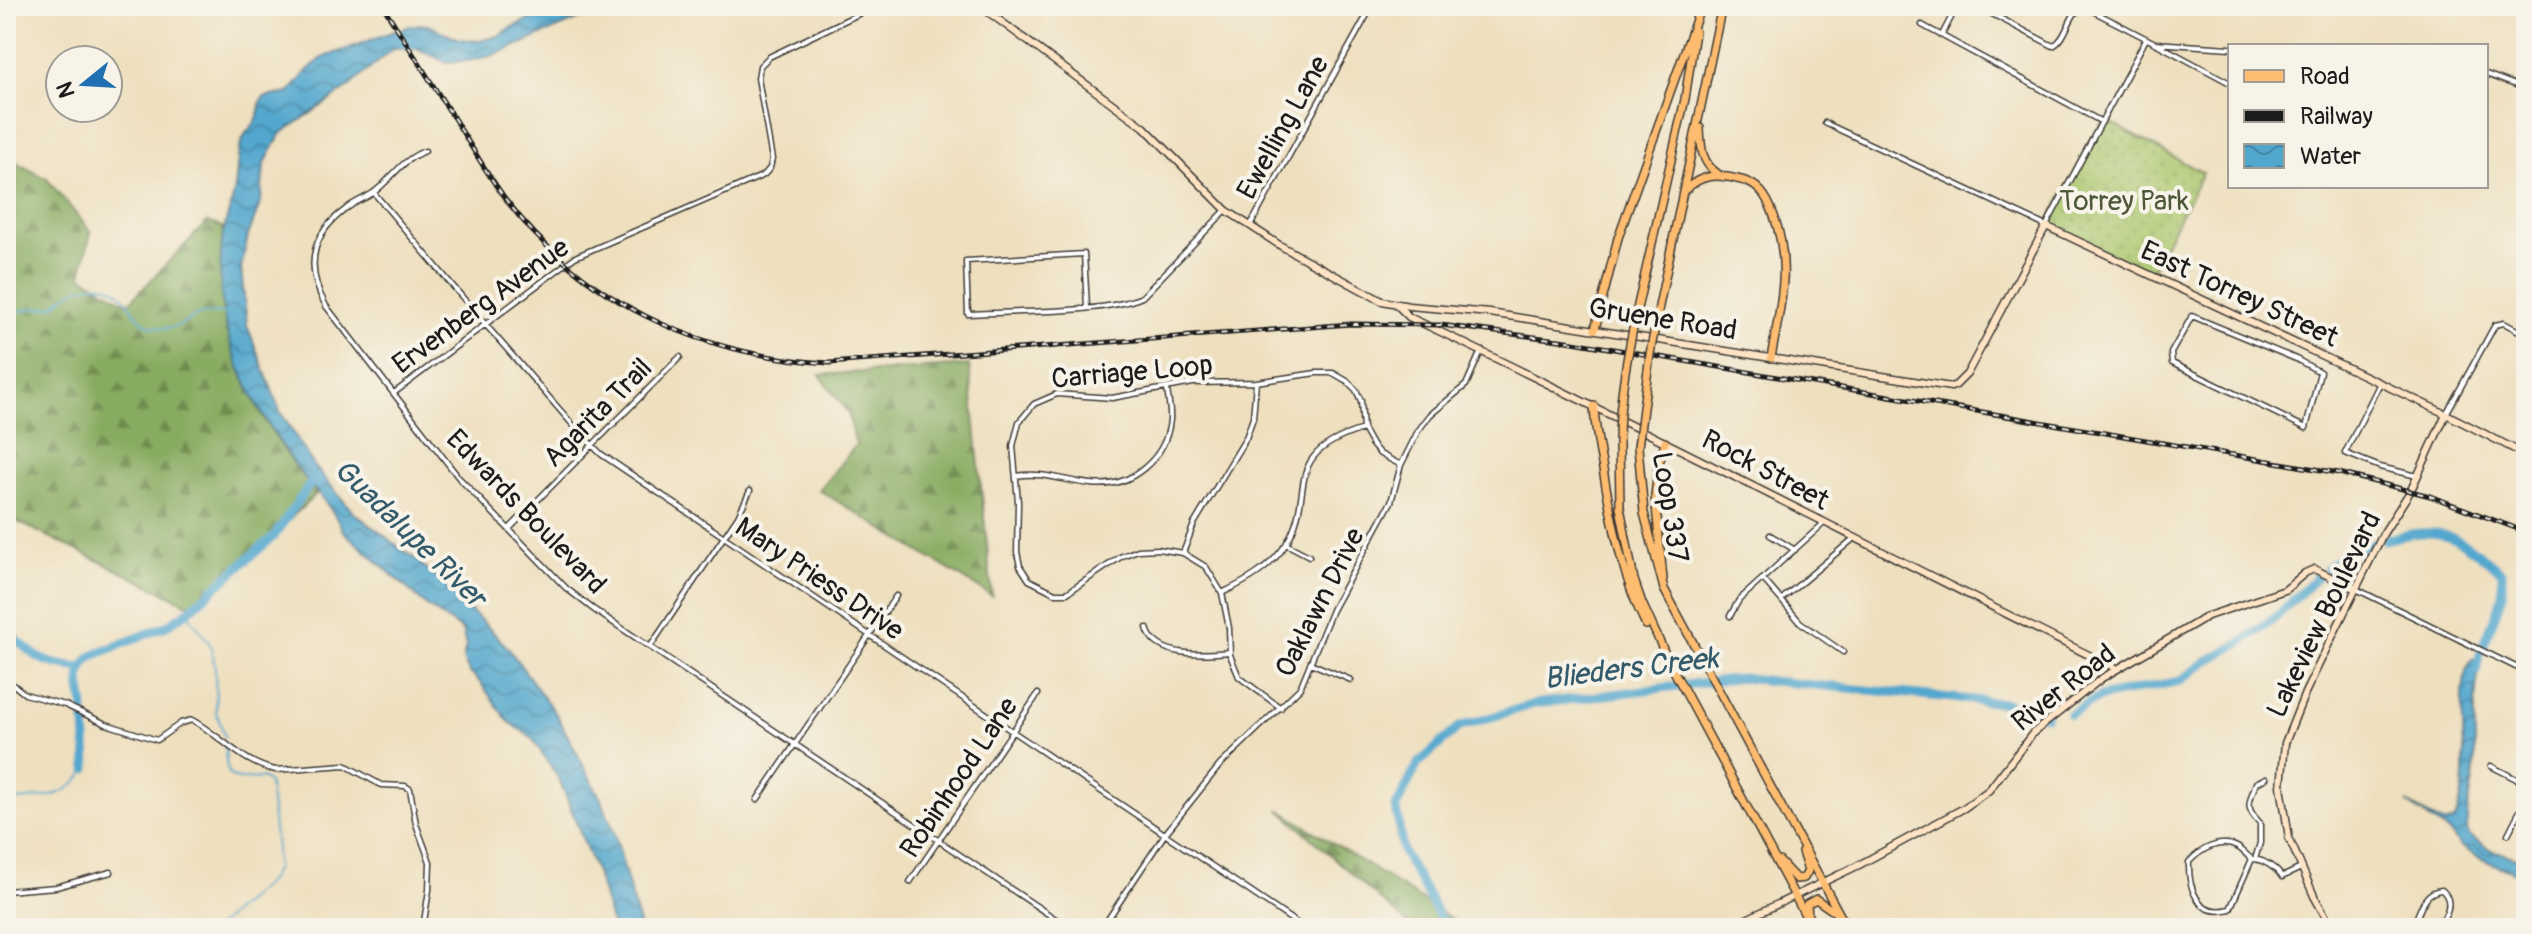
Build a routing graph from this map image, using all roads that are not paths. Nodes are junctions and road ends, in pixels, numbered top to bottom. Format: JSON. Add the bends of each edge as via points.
{"nodes":[{"id":1,"x":875,"y":6,"type":"edge"},
{"id":2,"x":980,"y":6,"type":"edge"},
{"id":3,"x":1372,"y":6,"type":"edge"},
{"id":4,"x":1722,"y":6,"type":"edge"},
{"id":5,"x":1957,"y":6,"type":"edge"},
{"id":6,"x":1977,"y":6,"type":"edge"},
{"id":7,"x":1699,"y":10,"type":"edge"},
{"id":8,"x":1922,"y":25,"type":"dead end"},
{"id":9,"x":1942,"y":35,"type":"junction"},
{"id":10,"x":2146,"y":39,"type":"junction"},
{"id":11,"x":2155,"y":43,"type":"junction"},
{"id":12,"x":2228,"y":48,"type":"edge"},
{"id":13,"x":2488,"y":75,"type":"edge"},
{"id":14,"x":2228,"y":82,"type":"edge"},
{"id":15,"x":2526,"y":89,"type":"edge"},
{"id":16,"x":1699,"y":119,"type":"junction"},
{"id":17,"x":2102,"y":122,"type":"junction"},
{"id":18,"x":1825,"y":123,"type":"dead end"},
{"id":19,"x":425,"y":151,"type":"dead end"},
{"id":20,"x":1719,"y":175,"type":"junction"},
{"id":21,"x":1684,"y":191,"type":"junction"},
{"id":22,"x":374,"y":193,"type":"junction"},
{"id":23,"x":1226,"y":210,"type":"junction"},
{"id":24,"x":1250,"y":226,"type":"junction"},
{"id":25,"x":2046,"y":226,"type":"junction"},
{"id":26,"x":1397,"y":305,"type":"junction"},
{"id":27,"x":1087,"y":307,"type":"junction"},
{"id":28,"x":485,"y":324,"type":"junction"},
{"id":29,"x":1595,"y":329,"type":"junction"},
{"id":30,"x":2526,"y":335,"type":"edge"},
{"id":31,"x":2298,"y":345,"type":"junction"},
{"id":32,"x":1481,"y":351,"type":"junction"},
{"id":33,"x":2289,"y":356,"type":"junction"},
{"id":34,"x":680,"y":357,"type":"dead end"},
{"id":35,"x":1771,"y":358,"type":"junction"},
{"id":36,"x":2296,"y":359,"type":"junction"},
{"id":37,"x":1256,"y":382,"type":"junction"},
{"id":38,"x":2380,"y":383,"type":"junction"},
{"id":39,"x":1166,"y":388,"type":"junction"},
{"id":40,"x":394,"y":393,"type":"junction"},
{"id":41,"x":1594,"y":406,"type":"junction"},
{"id":42,"x":2446,"y":414,"type":"junction"},
{"id":43,"x":1363,"y":429,"type":"junction"},
{"id":44,"x":1665,"y":442,"type":"junction"},
{"id":45,"x":593,"y":446,"type":"junction"},
{"id":46,"x":2526,"y":455,"type":"edge"},
{"id":47,"x":1401,"y":465,"type":"junction"},
{"id":48,"x":1016,"y":476,"type":"junction"},
{"id":49,"x":2417,"y":476,"type":"junction"},
{"id":50,"x":750,"y":491,"type":"dead end"},
{"id":51,"x":1824,"y":523,"type":"junction"},
{"id":52,"x":509,"y":529,"type":"junction"},
{"id":53,"x":1770,"y":535,"type":"dead end"},
{"id":54,"x":724,"y":537,"type":"junction"},
{"id":55,"x":1853,"y":539,"type":"junction"},
{"id":56,"x":1286,"y":544,"type":"junction"},
{"id":57,"x":1795,"y":550,"type":"junction"},
{"id":58,"x":1183,"y":553,"type":"junction"},
{"id":59,"x":1309,"y":556,"type":"dead end"},
{"id":60,"x":1763,"y":579,"type":"junction"},
{"id":61,"x":1664,"y":589,"type":"junction"},
{"id":62,"x":2356,"y":589,"type":"junction"},
{"id":63,"x":1222,"y":593,"type":"junction"},
{"id":64,"x":896,"y":596,"type":"dead end"},
{"id":65,"x":1781,"y":599,"type":"junction"},
{"id":66,"x":1730,"y":616,"type":"dead end"},
{"id":67,"x":1147,"y":628,"type":"dead end"},
{"id":68,"x":870,"y":635,"type":"junction"},
{"id":69,"x":650,"y":647,"type":"junction"},
{"id":70,"x":1230,"y":652,"type":"junction"},
{"id":71,"x":1843,"y":652,"type":"dead end"},
{"id":72,"x":1668,"y":660,"type":"junction"},
{"id":73,"x":1310,"y":663,"type":"junction"},
{"id":74,"x":2117,"y":669,"type":"junction"},
{"id":75,"x":2526,"y":672,"type":"edge"},
{"id":76,"x":6,"y":679,"type":"edge"},
{"id":77,"x":1351,"y":680,"type":"dead end"},
{"id":78,"x":1038,"y":694,"type":"dead end"},
{"id":79,"x":1281,"y":708,"type":"junction"},
{"id":80,"x":1012,"y":732,"type":"junction"},
{"id":81,"x":795,"y":745,"type":"junction"},
{"id":82,"x":2491,"y":766,"type":"dead end"},
{"id":83,"x":2266,"y":778,"type":"dead end"},
{"id":84,"x":2526,"y":784,"type":"edge"},
{"id":85,"x":2526,"y":799,"type":"edge"},
{"id":86,"x":757,"y":800,"type":"dead end"},
{"id":87,"x":1795,"y":831,"type":"junction"},
{"id":88,"x":1165,"y":834,"type":"junction"},
{"id":89,"x":2508,"y":834,"type":"dead end"},
{"id":90,"x":938,"y":841,"type":"junction"},
{"id":91,"x":1771,"y":851,"type":"junction"},
{"id":92,"x":2254,"y":859,"type":"junction"},
{"id":93,"x":2302,"y":868,"type":"junction"},
{"id":94,"x":111,"y":872,"type":"dead end"},
{"id":95,"x":910,"y":882,"type":"dead end"},
{"id":96,"x":1822,"y":882,"type":"junction"},
{"id":97,"x":6,"y":891,"type":"edge"},
{"id":98,"x":1794,"y":895,"type":"junction"},
{"id":99,"x":1841,"y":917,"type":"junction"},
{"id":100,"x":2330,"y":925,"type":"edge"},
{"id":101,"x":1811,"y":926,"type":"edge"},
{"id":102,"x":1301,"y":927,"type":"edge"},
{"id":103,"x":423,"y":928,"type":"edge"},
{"id":104,"x":1069,"y":928,"type":"edge"},
{"id":105,"x":1102,"y":928,"type":"edge"},
{"id":106,"x":1728,"y":928,"type":"edge"},
{"id":107,"x":1847,"y":928,"type":"edge"},
{"id":108,"x":2321,"y":928,"type":"edge"},
{"id":109,"x":2419,"y":928,"type":"edge"},
{"id":110,"x":2437,"y":928,"type":"edge"}],
"edges":[{"from":1,"to":28,"type":"street","name":"Ervenberg Avenue","via":[[776,53],[760,66],[772,159],[764,175],[580,254]]},
{"from":2,"to":23,"type":"street","name":"Gruene Road","via":[[1144,127]]},
{"from":3,"to":24,"type":"street","name":"Ewelling Lane"},
{"from":4,"to":16,"type":"main road","name":"Loop 337"},
{"from":5,"to":9,"type":"street"},
{"from":6,"to":10,"type":"street","via":[[2053,46],[2083,6]]},
{"from":7,"to":29,"type":"main road","via":[[1618,238]]},
{"from":7,"to":72,"type":"main road","name":"Loop 337","bridge":true,"via":[[1619,408],[1620,507],[1631,568]]},
{"from":8,"to":9,"type":"street"},
{"from":9,"to":17,"type":"street"},
{"from":10,"to":11,"type":"street"},
{"from":10,"to":17,"type":"street","name":"Gruene Road"},
{"from":11,"to":12,"type":"street"},
{"from":11,"to":14,"type":"street"},
{"from":13,"to":15,"type":"street"},
{"from":16,"to":20,"type":"main road","via":[[1704,159]]},
{"from":16,"to":21,"type":"main road","name":"Loop 337"},
{"from":17,"to":25,"type":"street","name":"Gruene Road"},
{"from":18,"to":25,"type":"street","name":"East Torrey Street"},
{"from":19,"to":22,"type":"street","name":"Edwards Boulevard","via":[[410,158]]},
{"from":20,"to":21,"type":"main road","via":[[1697,179]]},
{"from":20,"to":35,"type":"main road","via":[[1745,180],[1763,191],[1780,234],[1784,280]]},
{"from":21,"to":61,"type":"main road","name":"Loop 337","bridge":true,"via":[[1650,354],[1638,447],[1644,513]]},
{"from":22,"to":28,"type":"street","name":"Mary Priess Drive"},
{"from":22,"to":40,"type":"street","name":"Edwards Boulevard","via":[[346,209],[324,232],[312,266],[326,306]]},
{"from":23,"to":24,"type":"street","name":"Gruene Road"},
{"from":23,"to":27,"type":"street","via":[[1142,297]]},
{"from":24,"to":26,"type":"street","name":"Gruene Road","via":[[1367,294]]},
{"from":25,"to":31,"type":"street","name":"East Torrey Street"},
{"from":25,"to":35,"type":"street","name":"Gruene Road","via":[[1967,374],[1956,385],[1942,387]]},
{"from":26,"to":29,"type":"street","name":"Gruene Road"},
{"from":26,"to":32,"type":"street","name":"Rock Street","via":[[1409,317]]},
{"from":27,"to":27,"type":"street","via":[[968,314],[966,261],[1084,254]]},
{"from":28,"to":40,"type":"street","name":"Ervenberg Avenue"},
{"from":28,"to":45,"type":"street","name":"Mary Priess Drive"},
{"from":29,"to":35,"type":"street","name":"Gruene Road"},
{"from":30,"to":42,"type":"street","name":"Lakeview Boulevard","via":[[2507,324],[2495,325]]},
{"from":31,"to":33,"type":"street"},
{"from":31,"to":36,"type":"street"},
{"from":31,"to":38,"type":"street","name":"East Torrey Street"},
{"from":32,"to":41,"type":"street","name":"Rock Street"},
{"from":32,"to":47,"type":"street","name":"Oaklawn Drive","via":[[1466,385],[1430,415]]},
{"from":33,"to":36,"type":"street"},
{"from":33,"to":36,"type":"street","via":[[2192,316],[2171,353],[2172,363],[2306,428],[2320,372]]},
{"from":34,"to":45,"type":"street","name":"Agarita Trail"},
{"from":37,"to":39,"type":"street","name":"Carriage Loop"},
{"from":37,"to":43,"type":"street","name":"Carriage Loop","via":[[1333,373],[1356,390]]},
{"from":37,"to":58,"type":"street","via":[[1246,438],[1194,524]]},
{"from":38,"to":42,"type":"street","name":"East Torrey Street"},
{"from":38,"to":49,"type":"street","via":[[2345,453]]},
{"from":39,"to":48,"type":"street","name":"Carriage Loop","via":[[1112,398],[1063,393],[1042,399],[1022,416],[1016,430]]},
{"from":39,"to":48,"type":"street","via":[[1170,420],[1164,442],[1137,474],[1100,485],[1050,475]]},
{"from":40,"to":52,"type":"street","name":"Edwards Boulevard","via":[[459,478]]},
{"from":41,"to":44,"type":"street","name":"Rock Street"},
{"from":41,"to":72,"type":"main road","via":[[1616,543],[1645,623]]},
{"from":42,"to":46,"type":"street","name":"East Torrey Street"},
{"from":42,"to":49,"type":"street","name":"Lakeview Boulevard"},
{"from":43,"to":47,"type":"street","via":[[1380,454]]},
{"from":43,"to":56,"type":"street","via":[[1325,445],[1312,459],[1302,477]]},
{"from":44,"to":51,"type":"street","name":"Rock Street"},
{"from":44,"to":61,"type":"main road","via":[[1655,496]]},
{"from":45,"to":52,"type":"street","name":"Agarita Trail"},
{"from":45,"to":54,"type":"street","name":"Mary Priess Drive"},
{"from":47,"to":73,"type":"street","name":"Oaklawn Drive","via":[[1391,502],[1332,610]]},
{"from":48,"to":58,"type":"street","name":"Carriage Loop","via":[[1020,566],[1029,580],[1055,593],[1074,590],[1138,550]]},
{"from":49,"to":62,"type":"street","name":"Lakeview Boulevard"},
{"from":50,"to":54,"type":"street"},
{"from":51,"to":55,"type":"street","name":"Rock Street"},
{"from":51,"to":57,"type":"street"},
{"from":52,"to":69,"type":"street","name":"Edwards Boulevard","via":[[581,600]]},
{"from":53,"to":57,"type":"street"},
{"from":54,"to":68,"type":"street","name":"Mary Priess Drive"},
{"from":54,"to":69,"type":"street"},
{"from":55,"to":65,"type":"street"},
{"from":55,"to":74,"type":"street","name":"Rock Street"},
{"from":56,"to":59,"type":"street"},
{"from":56,"to":63,"type":"street","via":[[1267,567]]},
{"from":57,"to":60,"type":"street"},
{"from":58,"to":63,"type":"street","via":[[1206,567]]},
{"from":60,"to":65,"type":"street"},
{"from":60,"to":66,"type":"street"},
{"from":61,"to":87,"type":"main road","name":"Loop 337"},
{"from":62,"to":74,"type":"street","name":"River Road","via":[[2319,569],[2310,570],[2285,590],[2213,613]]},
{"from":62,"to":75,"type":"street"},
{"from":62,"to":93,"type":"street","name":"Lakeview Boulevard","via":[[2305,693],[2283,752],[2285,820]]},
{"from":63,"to":70,"type":"street"},
{"from":64,"to":68,"type":"street"},
{"from":65,"to":71,"type":"street","via":[[1800,622]]},
{"from":67,"to":70,"type":"street","via":[[1157,645],[1174,650]]},
{"from":68,"to":80,"type":"street","name":"Mary Priess Drive"},
{"from":68,"to":81,"type":"street"},
{"from":69,"to":81,"type":"street","name":"Edwards Boulevard"},
{"from":70,"to":79,"type":"street","via":[[1239,677]]},
{"from":72,"to":91,"type":"main road","name":"Loop 337"},
{"from":73,"to":77,"type":"street"},
{"from":73,"to":79,"type":"street","name":"Oaklawn Drive","via":[[1300,688]]},
{"from":74,"to":96,"type":"street","name":"River Road","via":[[2033,733],[1974,802]]},
{"from":76,"to":103,"type":"street","via":[[25,694],[149,739],[157,740],[192,720],[266,768],[345,765],[381,785],[405,786],[430,862]]},
{"from":78,"to":80,"type":"street","name":"Robinhood Lane"},
{"from":79,"to":88,"type":"street","name":"Oaklawn Drive","via":[[1220,765]]},
{"from":80,"to":88,"type":"street","name":"Mary Priess Drive"},
{"from":80,"to":90,"type":"street","name":"Robinhood Lane"},
{"from":81,"to":86,"type":"street"},
{"from":81,"to":90,"type":"street","name":"Edwards Boulevard"},
{"from":82,"to":84,"type":"street"},
{"from":83,"to":92,"type":"street","via":[[2256,783],[2248,806],[2260,823]]},
{"from":85,"to":89,"type":"street"},
{"from":87,"to":91,"type":"main road","via":[[1807,865],[1804,878],[1792,876]]},
{"from":87,"to":96,"type":"main road","name":"Loop 337"},
{"from":88,"to":102,"type":"street","name":"Mary Priess Drive"},
{"from":88,"to":105,"type":"street","name":"Oaklawn Drive"},
{"from":90,"to":95,"type":"street","name":"Robinhood Lane"},
{"from":90,"to":104,"type":"street","name":"Edwards Boulevard"},
{"from":91,"to":98,"type":"main road","name":"Loop 337"},
{"from":92,"to":92,"type":"street","via":[[2228,845],[2200,850],[2189,862],[2194,896],[2208,907],[2230,909]]},
{"from":92,"to":93,"type":"street","via":[[2282,877]]},
{"from":93,"to":100,"type":"street","name":"Lakeview Boulevard"},
{"from":94,"to":97,"type":"street","via":[[56,887]]},
{"from":96,"to":98,"type":"street","name":"River Road"},
{"from":96,"to":99,"type":"main road","name":"Loop 337"},
{"from":98,"to":101,"type":"main road","name":"Loop 337"},
{"from":98,"to":106,"type":"street","name":"River Road"},
{"from":99,"to":101,"type":"main road","via":[[1813,900],[1807,904]]},
{"from":99,"to":107,"type":"main road","name":"Loop 337"},
{"from":100,"to":108,"type":"street"},
{"from":109,"to":110,"type":"street","via":[[2416,919],[2427,896],[2442,890],[2450,904]]}]}
